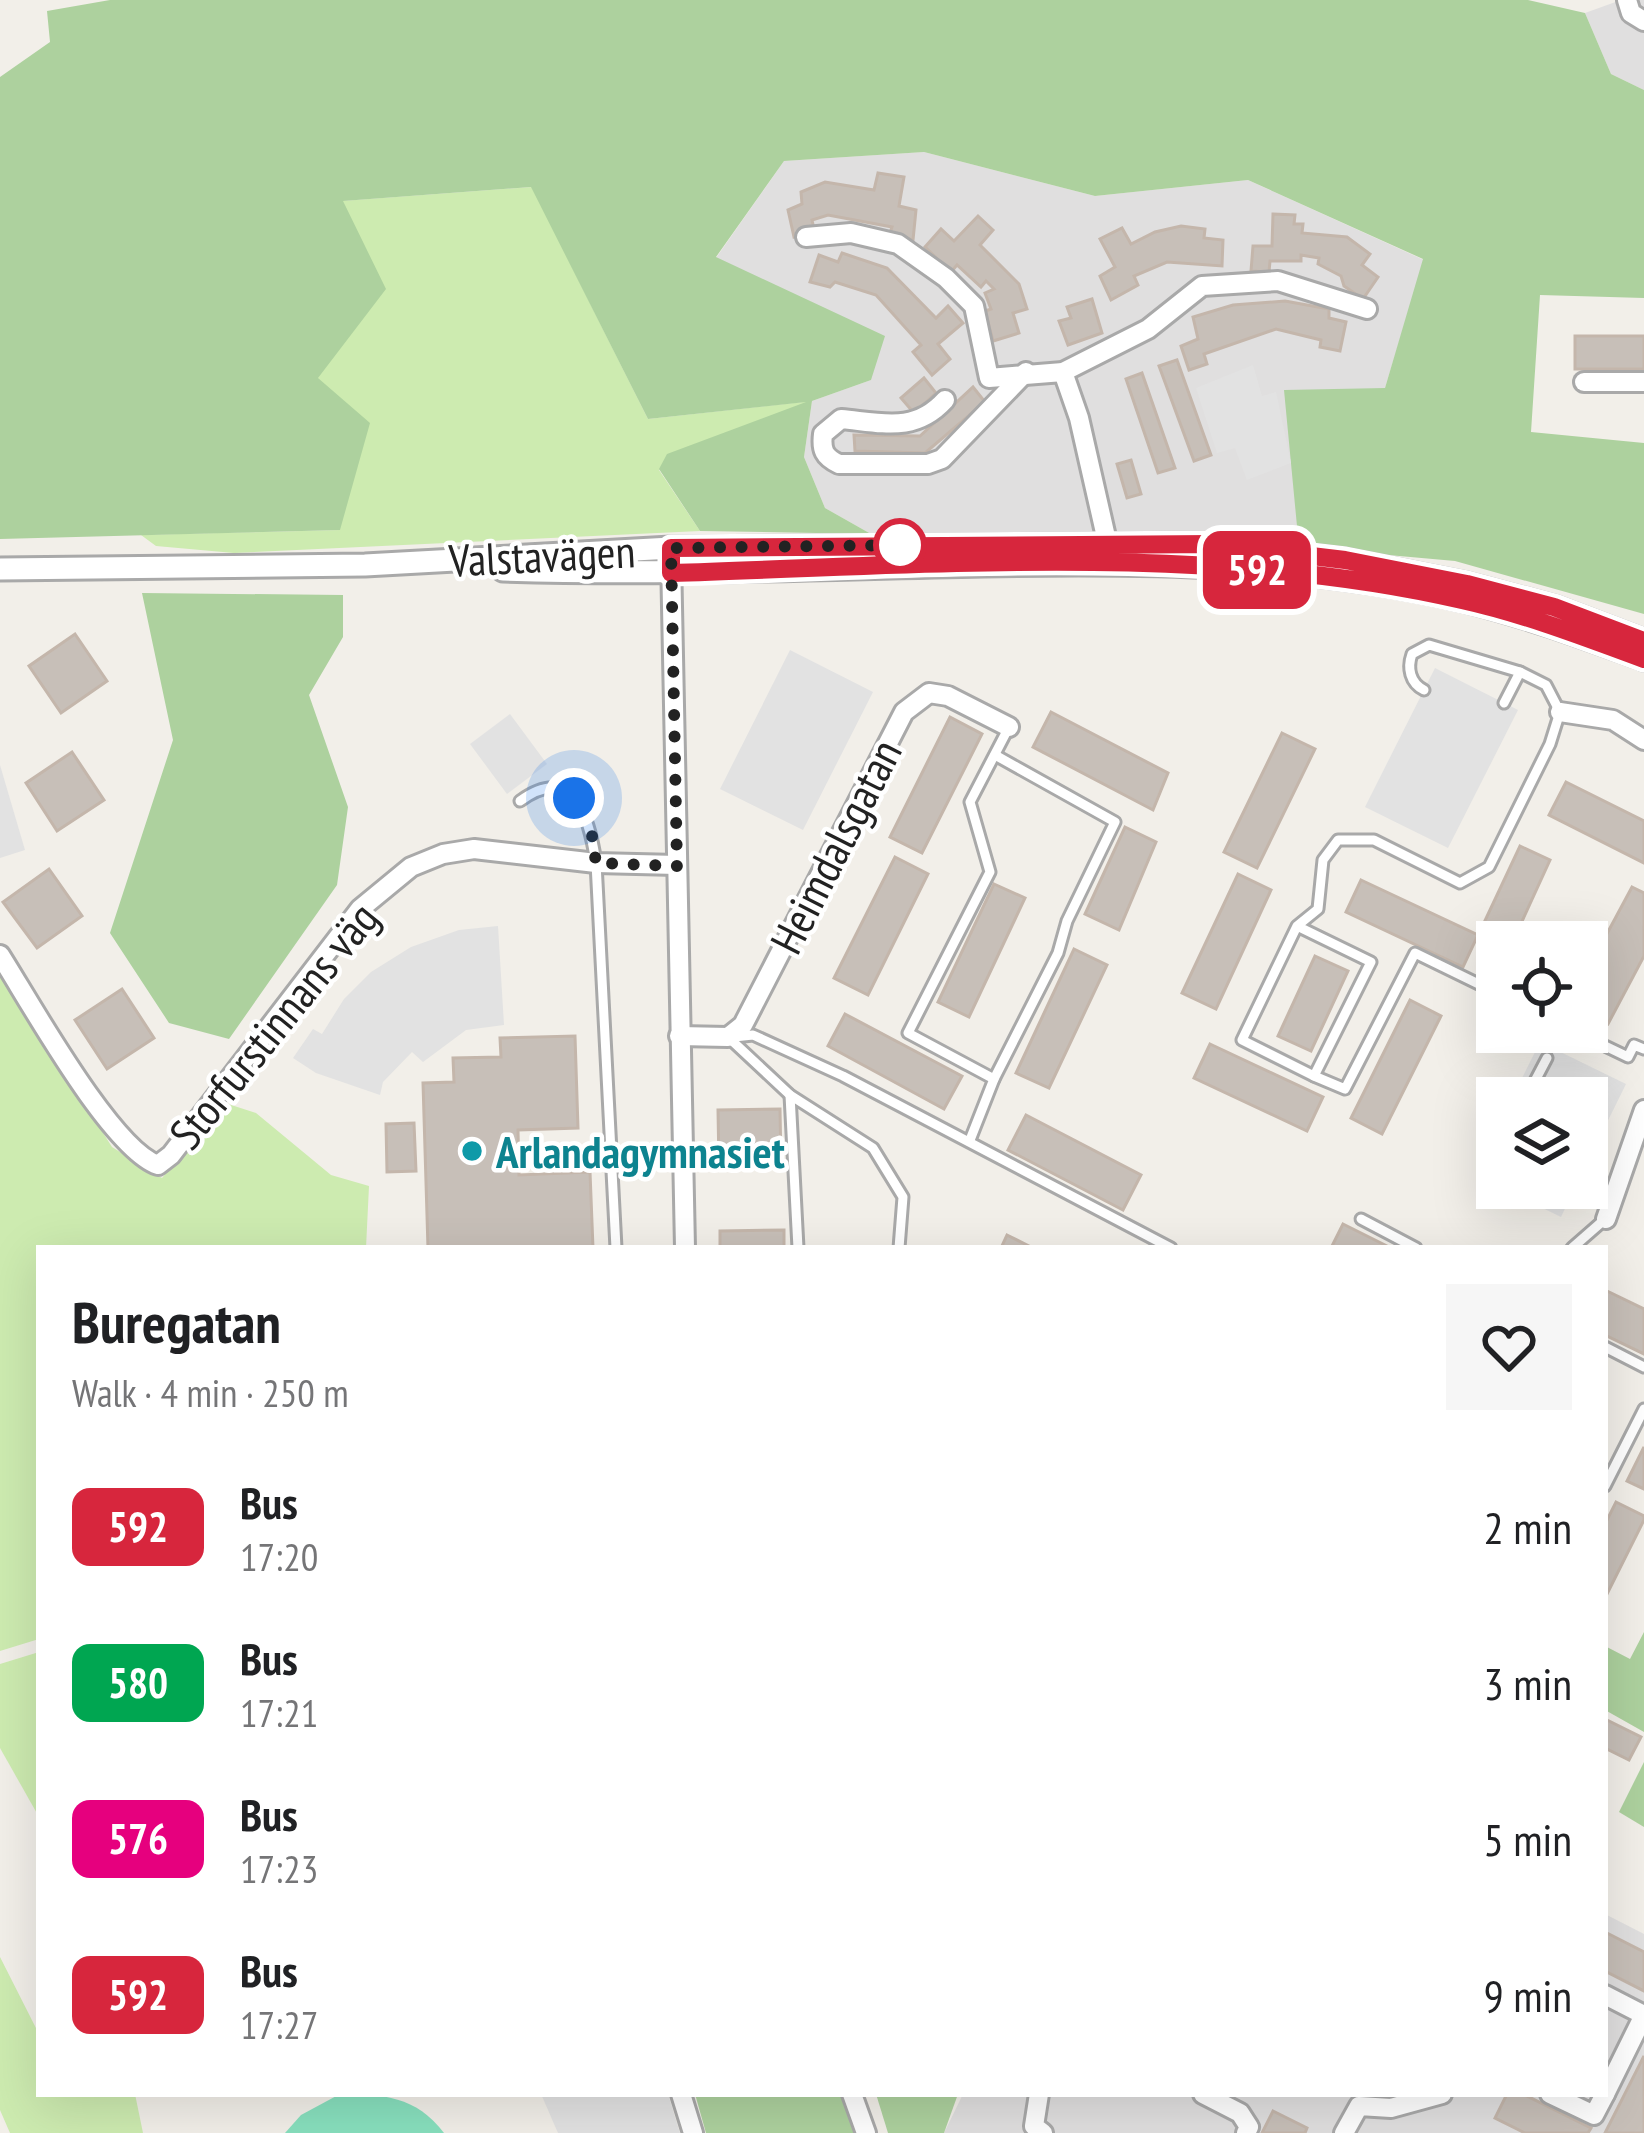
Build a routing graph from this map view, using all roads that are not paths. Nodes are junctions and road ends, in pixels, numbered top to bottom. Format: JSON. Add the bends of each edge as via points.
{"nodes":[{"id":1,"x":1627,"y":0,"type":"edge"},
{"id":2,"x":1644,"y":21,"type":"edge"},
{"id":3,"x":806,"y":237,"type":"dead end"},
{"id":4,"x":1366,"y":309,"type":"dead end"},
{"id":5,"x":1026,"y":372,"type":"junction"},
{"id":6,"x":1063,"y":372,"type":"junction"},
{"id":7,"x":1584,"y":382,"type":"dead end"},
{"id":8,"x":1644,"y":382,"type":"edge"},
{"id":9,"x":945,"y":400,"type":"dead end"},
{"id":10,"x":671,"y":548,"type":"junction"},
{"id":11,"x":1110,"y":554,"type":"junction"},
{"id":12,"x":364,"y":565,"type":"junction"},
{"id":13,"x":0,"y":568,"type":"edge"},
{"id":14,"x":671,"y":573,"type":"junction"},
{"id":15,"x":1644,"y":641,"type":"edge"},
{"id":16,"x":1644,"y":659,"type":"edge"},
{"id":17,"x":1520,"y":672,"type":"junction"},
{"id":18,"x":1424,"y":690,"type":"dead end"},
{"id":19,"x":1504,"y":703,"type":"dead end"},
{"id":20,"x":1560,"y":712,"type":"junction"},
{"id":21,"x":1009,"y":727,"type":"joint"},
{"id":22,"x":1644,"y":740,"type":"edge"},
{"id":23,"x":995,"y":755,"type":"junction"},
{"id":24,"x":520,"y":801,"type":"dead end"},
{"id":25,"x":596,"y":863,"type":"junction"},
{"id":26,"x":677,"y":866,"type":"junction"},
{"id":27,"x":1297,"y":926,"type":"junction"},
{"id":28,"x":0,"y":955,"type":"edge"},
{"id":29,"x":1476,"y":983,"type":"edge"},
{"id":30,"x":679,"y":1036,"type":"junction"},
{"id":31,"x":728,"y":1037,"type":"junction"},
{"id":32,"x":1608,"y":1048,"type":"edge"},
{"id":33,"x":1644,"y":1049,"type":"edge"},
{"id":34,"x":1547,"y":1058,"type":"dead end"},
{"id":35,"x":1628,"y":1058,"type":"junction"},
{"id":36,"x":1616,"y":1064,"type":"dead end"},
{"id":37,"x":1314,"y":1076,"type":"junction"},
{"id":38,"x":1537,"y":1077,"type":"edge"},
{"id":39,"x":994,"y":1079,"type":"junction"},
{"id":40,"x":790,"y":1095,"type":"junction"},
{"id":41,"x":1644,"y":1110,"type":"edge"},
{"id":42,"x":970,"y":1140,"type":"junction"},
{"id":43,"x":1360,"y":1219,"type":"dead end"},
{"id":44,"x":1606,"y":1219,"type":"joint"},
{"id":45,"x":616,"y":1245,"type":"edge"},
{"id":46,"x":686,"y":1245,"type":"edge"},
{"id":47,"x":798,"y":1245,"type":"edge"},
{"id":48,"x":898,"y":1245,"type":"edge"},
{"id":49,"x":1165,"y":1245,"type":"edge"},
{"id":50,"x":1410,"y":1245,"type":"edge"},
{"id":51,"x":1576,"y":1245,"type":"edge"},
{"id":52,"x":1608,"y":1348,"type":"edge"},
{"id":53,"x":1644,"y":1366,"type":"edge"},
{"id":54,"x":1644,"y":1409,"type":"edge"},
{"id":55,"x":1608,"y":1480,"type":"edge"},
{"id":56,"x":1608,"y":1997,"type":"edge"},
{"id":57,"x":1608,"y":2088,"type":"edge"},
{"id":58,"x":682,"y":2097,"type":"edge"},
{"id":59,"x":853,"y":2097,"type":"edge"},
{"id":60,"x":1039,"y":2097,"type":"edge"},
{"id":61,"x":1209,"y":2097,"type":"edge"},
{"id":62,"x":1431,"y":2097,"type":"edge"},
{"id":63,"x":1556,"y":2097,"type":"edge"},
{"id":64,"x":1603,"y":2097,"type":"edge"},
{"id":65,"x":1352,"y":2130,"type":"edge"},
{"id":66,"x":693,"y":2133,"type":"edge"},
{"id":67,"x":866,"y":2133,"type":"edge"},
{"id":68,"x":1042,"y":2133,"type":"edge"},
{"id":69,"x":1246,"y":2133,"type":"edge"}],
"edges":[{"from":1,"to":2,"type":"street"},
{"from":3,"to":5,"type":"street","via":[[850,233],[898,244],[974,306],[989,378]]},
{"from":4,"to":6,"type":"street","via":[[1278,281],[1202,286],[1148,329]]},
{"from":5,"to":6,"type":"street"},
{"from":5,"to":9,"type":"street","via":[[942,459],[839,464],[821,448],[823,434],[841,419],[915,422]]},
{"from":6,"to":11,"type":"street"},
{"from":7,"to":8,"type":"street"},
{"from":10,"to":11,"type":"street","name":"Valstavägen"},
{"from":10,"to":12,"type":"street","name":"Valstavägen"},
{"from":10,"to":14,"type":"street"},
{"from":11,"to":14,"type":"street","name":"Valstavägen"},
{"from":11,"to":15,"type":"street","name":"Valstavägen","via":[[1212,544],[1345,560],[1554,607]]},
{"from":11,"to":16,"type":"street","name":"Valstavägen","via":[[1460,599]]},
{"from":12,"to":13,"type":"street","name":"Valstavägen"},
{"from":12,"to":14,"type":"street","name":"Valstavägen"},
{"from":14,"to":26,"type":"street"},
{"from":17,"to":18,"type":"lane","via":[[1430,645],[1408,664]]},
{"from":17,"to":19,"type":"lane"},
{"from":17,"to":20,"type":"lane","via":[[1546,685]]},
{"from":20,"to":22,"type":"street","via":[[1612,720]]},
{"from":20,"to":27,"type":"lane","via":[[1489,867],[1460,884],[1373,840],[1338,840],[1323,860],[1318,909]]},
{"from":21,"to":23,"type":"lane"},
{"from":21,"to":31,"type":"street","name":"Heimdalsgatan","via":[[948,695],[929,693],[904,712],[743,1025]]},
{"from":23,"to":39,"type":"lane","via":[[970,802],[990,872],[908,1033]]},
{"from":23,"to":39,"type":"lane","via":[[1115,822]]},
{"from":24,"to":25,"type":"lane","via":[[547,789],[574,798],[590,822]]},
{"from":25,"to":26,"type":"street","name":"Storfurstinnans väg"},
{"from":25,"to":28,"type":"street","name":"Storfurstinnans väg","via":[[473,849],[411,868],[360,909],[158,1165],[107,1120]]},
{"from":25,"to":45,"type":"lane"},
{"from":26,"to":30,"type":"street"},
{"from":27,"to":37,"type":"lane","via":[[1242,1040]]},
{"from":27,"to":37,"type":"lane","via":[[1371,962]]},
{"from":29,"to":37,"type":"lane","via":[[1415,953],[1345,1089]]},
{"from":30,"to":31,"type":"street"},
{"from":30,"to":46,"type":"street"},
{"from":31,"to":40,"type":"lane"},
{"from":31,"to":42,"type":"lane","via":[[754,1035]]},
{"from":32,"to":35,"type":"lane"},
{"from":33,"to":35,"type":"lane","via":[[1634,1045]]},
{"from":34,"to":38,"type":"lane"},
{"from":35,"to":36,"type":"lane"},
{"from":39,"to":42,"type":"lane"},
{"from":40,"to":47,"type":"lane"},
{"from":40,"to":48,"type":"lane","via":[[873,1148],[902,1197]]},
{"from":41,"to":44,"type":"street"},
{"from":42,"to":49,"type":"lane"},
{"from":43,"to":50,"type":"lane"},
{"from":44,"to":51,"type":"lane"},
{"from":52,"to":53,"type":"lane"},
{"from":54,"to":55,"type":"lane"},
{"from":56,"to":57,"type":"street","via":[[1644,2015]]},
{"from":58,"to":66,"type":"street"},
{"from":59,"to":67,"type":"street"},
{"from":60,"to":68,"type":"street","via":[[1034,2126]]},
{"from":61,"to":69,"type":"street","via":[[1240,2113]]},
{"from":62,"to":65,"type":"street","via":[[1359,2106]]},
{"from":63,"to":64,"type":"street","via":[[1594,2115]]}]}
